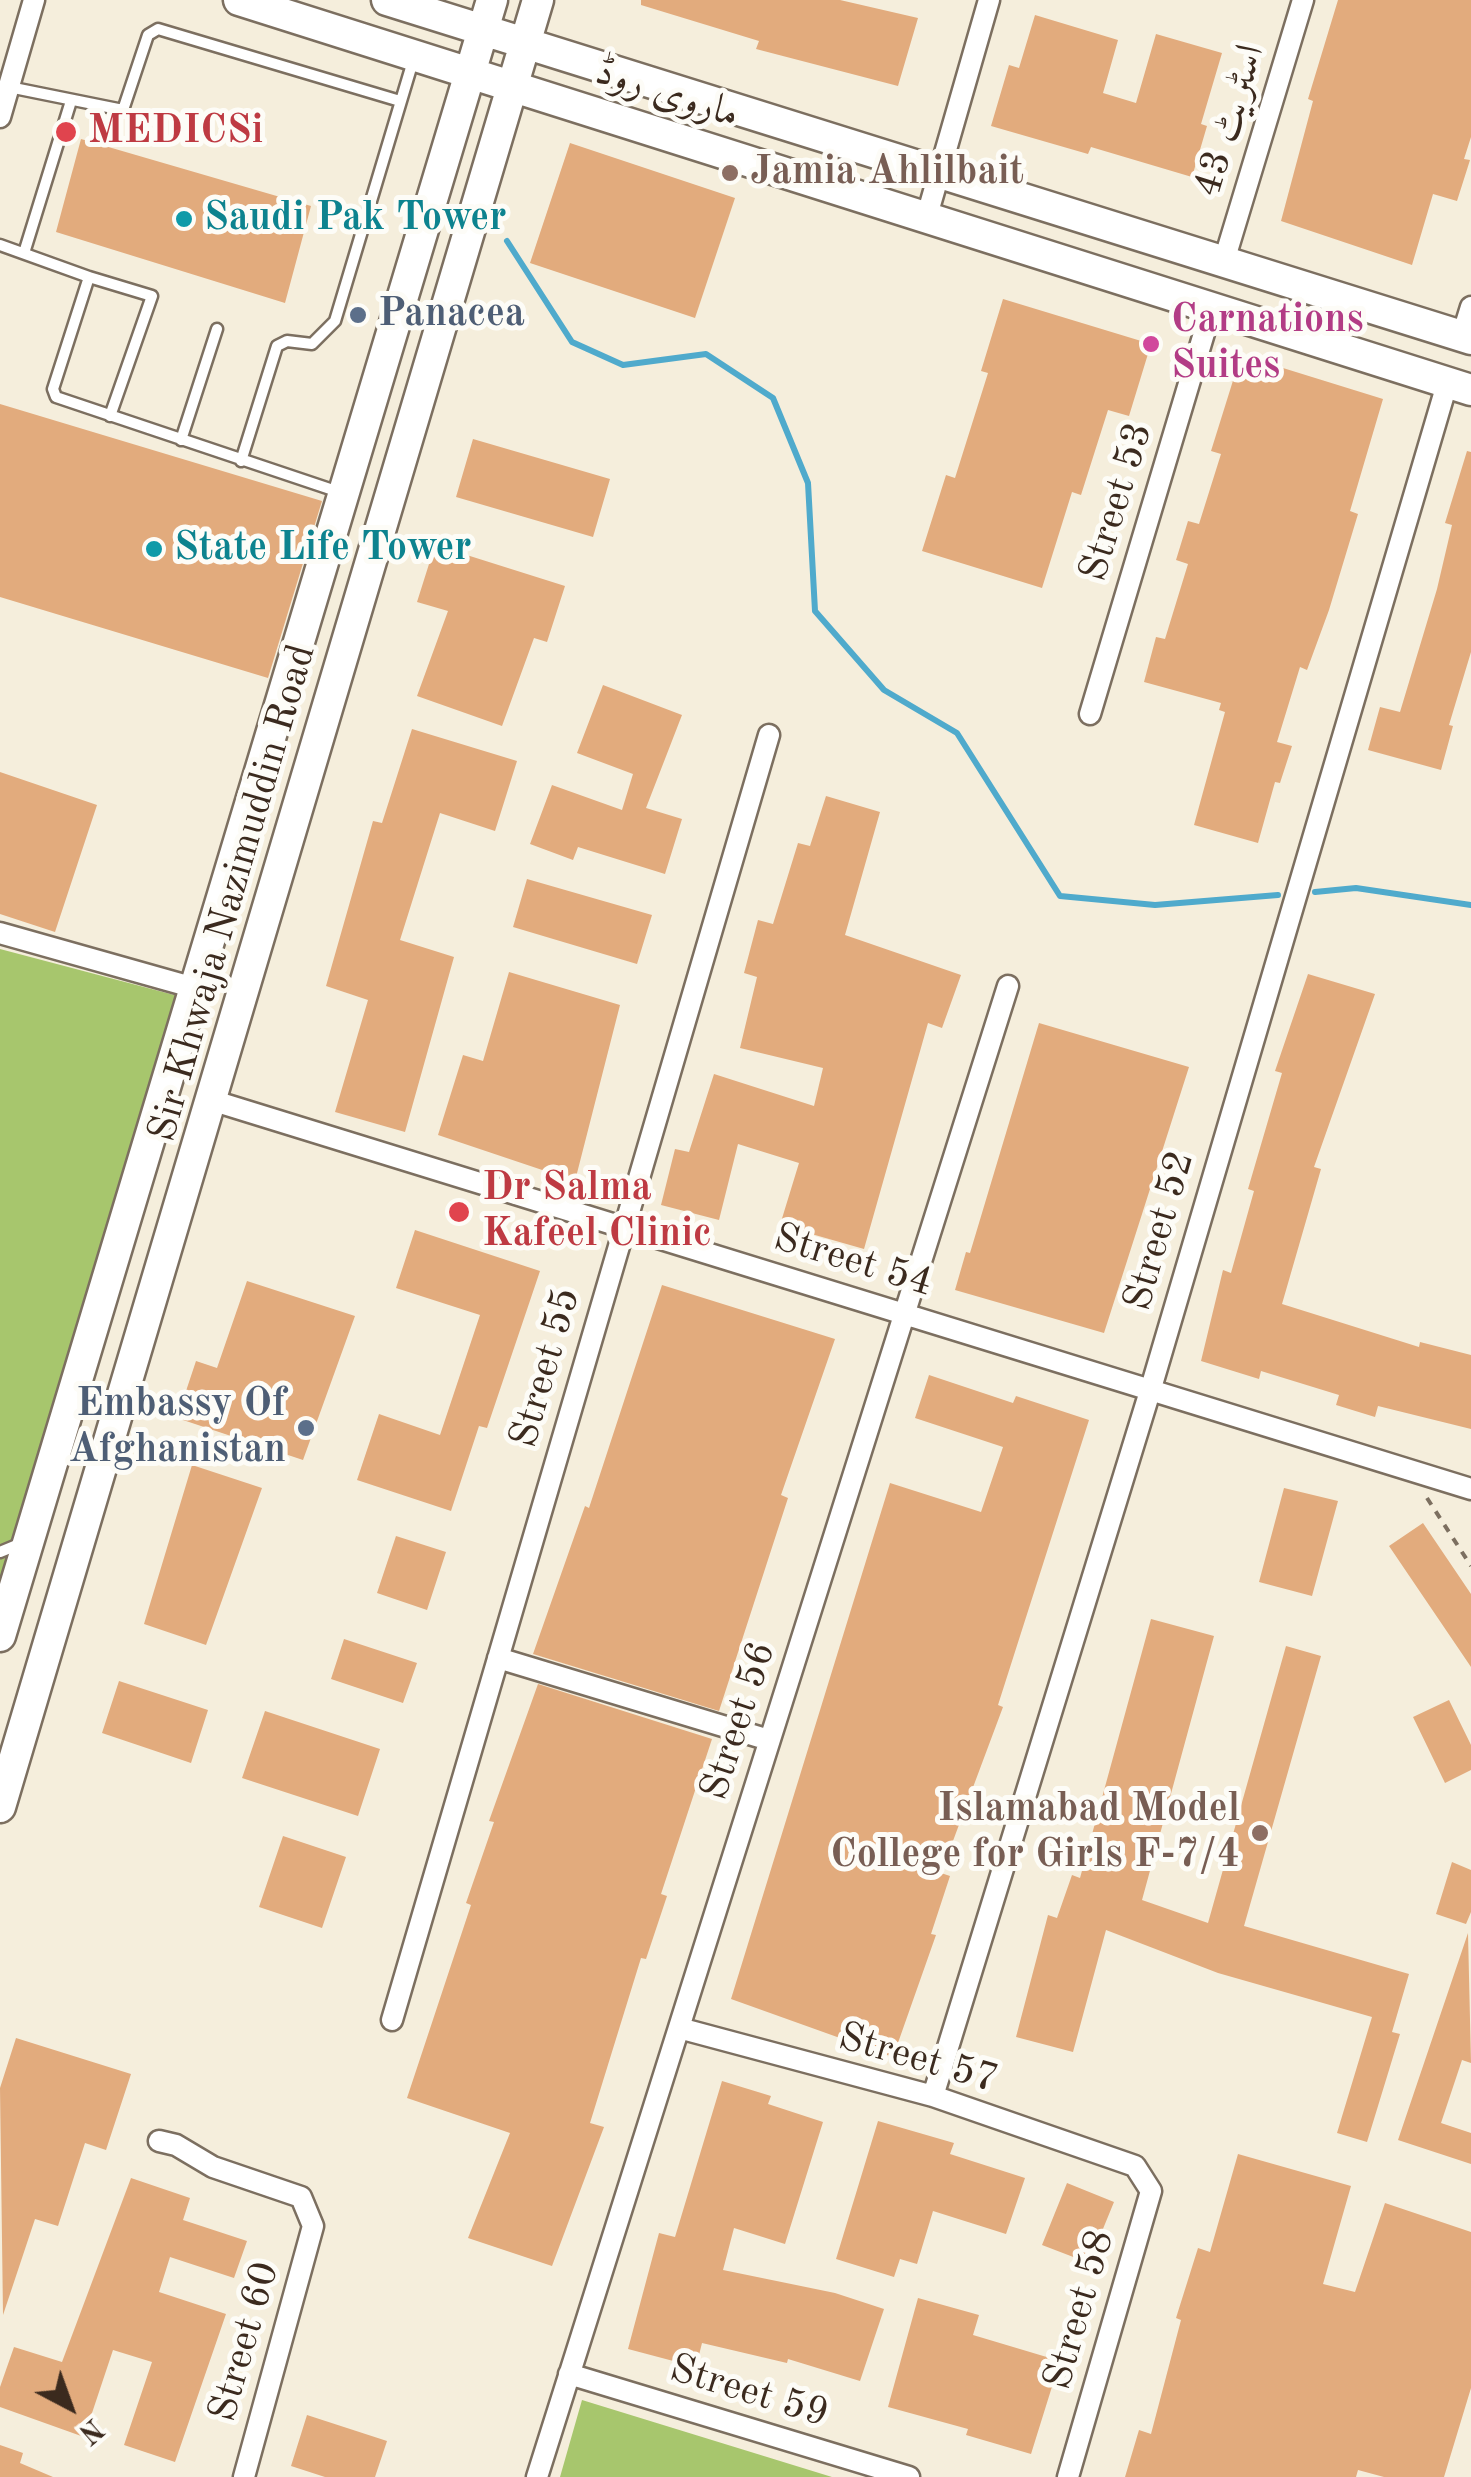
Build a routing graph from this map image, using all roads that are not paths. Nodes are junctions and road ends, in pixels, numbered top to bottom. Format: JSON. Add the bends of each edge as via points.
{"nodes":[{"id":1,"x":34,"y":0,"type":"edge"},
{"id":2,"x":239,"y":0,"type":"edge"},
{"id":3,"x":387,"y":0,"type":"edge"},
{"id":4,"x":492,"y":0,"type":"edge"},
{"id":5,"x":538,"y":0,"type":"edge"},
{"id":6,"x":989,"y":0,"type":"edge"},
{"id":7,"x":1303,"y":0,"type":"edge"},
{"id":8,"x":483,"y":31,"type":"junction"},
{"id":9,"x":524,"y":46,"type":"junction"},
{"id":10,"x":417,"y":57,"type":"junction"},
{"id":11,"x":468,"y":74,"type":"junction"},
{"id":12,"x":512,"y":86,"type":"junction"},
{"id":13,"x":9,"y":87,"type":"junction"},
{"id":14,"x":71,"y":101,"type":"junction"},
{"id":15,"x":400,"y":101,"type":"junction"},
{"id":16,"x":0,"y":117,"type":"edge"},
{"id":17,"x":448,"y":146,"type":"junction"},
{"id":18,"x":938,"y":174,"type":"junction"},
{"id":19,"x":926,"y":219,"type":"junction"},
{"id":20,"x":0,"y":245,"type":"edge"},
{"id":21,"x":24,"y":253,"type":"junction"},
{"id":22,"x":1224,"y":262,"type":"junction"},
{"id":23,"x":89,"y":277,"type":"junction"},
{"id":24,"x":1211,"y":310,"type":"junction"},
{"id":25,"x":1468,"y":327,"type":"edge"},
{"id":26,"x":217,"y":328,"type":"dead end"},
{"id":27,"x":1459,"y":387,"type":"edge"},
{"id":28,"x":110,"y":416,"type":"junction"},
{"id":29,"x":181,"y":440,"type":"junction"},
{"id":30,"x":241,"y":461,"type":"junction"},
{"id":31,"x":343,"y":493,"type":"junction"},
{"id":32,"x":1090,"y":714,"type":"dead end"},
{"id":33,"x":769,"y":736,"type":"dead end"},
{"id":34,"x":0,"y":933,"type":"edge"},
{"id":35,"x":1008,"y":986,"type":"dead end"},
{"id":36,"x":194,"y":988,"type":"junction"},
{"id":37,"x":214,"y":1102,"type":"junction"},
{"id":38,"x":624,"y":1227,"type":"junction"},
{"id":39,"x":904,"y":1313,"type":"junction"},
{"id":40,"x":1150,"y":1388,"type":"junction"},
{"id":41,"x":62,"y":1431,"type":"junction"},
{"id":42,"x":111,"y":1442,"type":"junction"},
{"id":43,"x":1471,"y":1489,"type":"edge"},
{"id":44,"x":29,"y":1540,"type":"junction"},
{"id":45,"x":0,"y":1552,"type":"edge"},
{"id":46,"x":0,"y":1636,"type":"edge"},
{"id":47,"x":498,"y":1658,"type":"junction"},
{"id":48,"x":770,"y":1740,"type":"junction"},
{"id":49,"x":0,"y":1807,"type":"edge"},
{"id":50,"x":392,"y":2020,"type":"dead end"},
{"id":51,"x":678,"y":2028,"type":"junction"},
{"id":52,"x":933,"y":2096,"type":"junction"},
{"id":53,"x":158,"y":2140,"type":"dead end"},
{"id":54,"x":1135,"y":2166,"type":"joint"},
{"id":55,"x":569,"y":2374,"type":"junction"},
{"id":56,"x":244,"y":2477,"type":"edge"},
{"id":57,"x":537,"y":2477,"type":"edge"},
{"id":58,"x":910,"y":2477,"type":"edge"},
{"id":59,"x":1068,"y":2477,"type":"edge"}],
"edges":[{"from":1,"to":13,"type":"street"},
{"from":2,"to":10,"type":"main road","name":"ماروی روڈ"},
{"from":3,"to":8,"type":"main road","name":"ماروی روڈ"},
{"from":4,"to":8,"type":"main road","name":"Sir Khwaja Nazimuddin Road"},
{"from":5,"to":9,"type":"main road","name":"Sir Khwaja Nazimuddin Road"},
{"from":6,"to":18,"type":"street"},
{"from":7,"to":22,"type":"street","name":"اسٹریٹ 43"},
{"from":8,"to":9,"type":"main road","name":"ماروی روڈ"},
{"from":8,"to":11,"type":"main road","name":"Sir Khwaja Nazimuddin Road"},
{"from":9,"to":12,"type":"main road","name":"Sir Khwaja Nazimuddin Road"},
{"from":9,"to":18,"type":"main road","name":"ماروی روڈ"},
{"from":10,"to":11,"type":"main road","name":"ماروی روڈ"},
{"from":10,"to":15,"type":"lane"},
{"from":10,"to":17,"type":"main road","via":[[447,92]]},
{"from":11,"to":12,"type":"main road","name":"ماروی روڈ"},
{"from":11,"to":17,"type":"main road","name":"Sir Khwaja Nazimuddin Road"},
{"from":12,"to":19,"type":"main road","name":"ماروی روڈ"},
{"from":12,"to":37,"type":"main road","name":"Sir Khwaja Nazimuddin Road"},
{"from":13,"to":14,"type":"lane"},
{"from":13,"to":16,"type":"street"},
{"from":14,"to":15,"type":"lane","via":[[123,110],[148,35],[158,29]]},
{"from":14,"to":21,"type":"lane"},
{"from":15,"to":30,"type":"lane","via":[[335,321],[312,344],[277,346]]},
{"from":17,"to":31,"type":"main road","name":"Sir Khwaja Nazimuddin Road"},
{"from":18,"to":19,"type":"street"},
{"from":18,"to":22,"type":"main road","name":"ماروی روڈ"},
{"from":19,"to":24,"type":"main road","name":"ماروی روڈ"},
{"from":20,"to":21,"type":"lane"},
{"from":21,"to":23,"type":"lane"},
{"from":22,"to":24,"type":"main road"},
{"from":22,"to":25,"type":"main road","name":"ماروی روڈ"},
{"from":23,"to":28,"type":"lane","via":[[52,389],[56,397]]},
{"from":23,"to":28,"type":"lane","via":[[152,296]]},
{"from":24,"to":27,"type":"main road","name":"ماروی روڈ"},
{"from":24,"to":32,"type":"street","name":"Street 53"},
{"from":25,"to":27,"type":"main road"},
{"from":26,"to":29,"type":"lane"},
{"from":27,"to":40,"type":"street","name":"Street 52"},
{"from":28,"to":29,"type":"lane"},
{"from":29,"to":30,"type":"lane"},
{"from":30,"to":31,"type":"lane"},
{"from":31,"to":36,"type":"main road","name":"Sir Khwaja Nazimuddin Road"},
{"from":33,"to":38,"type":"street","name":"Street 55"},
{"from":34,"to":36,"type":"street"},
{"from":35,"to":39,"type":"street","name":"Street 56"},
{"from":36,"to":41,"type":"main road","name":"Sir Khwaja Nazimuddin Road"},
{"from":37,"to":38,"type":"street","name":"Street 54"},
{"from":37,"to":42,"type":"main road","name":"Sir Khwaja Nazimuddin Road"},
{"from":38,"to":39,"type":"street","name":"Street 54"},
{"from":38,"to":47,"type":"street","name":"Street 55"},
{"from":39,"to":40,"type":"street","name":"Street 54"},
{"from":39,"to":48,"type":"street","name":"Street 56"},
{"from":40,"to":43,"type":"street","name":"Street 54"},
{"from":40,"to":52,"type":"street","name":"Street 52"},
{"from":41,"to":42,"type":"main road"},
{"from":41,"to":44,"type":"main road","name":"Sir Khwaja Nazimuddin Road"},
{"from":42,"to":49,"type":"main road","name":"Sir Khwaja Nazimuddin Road"},
{"from":44,"to":45,"type":"lane"},
{"from":44,"to":46,"type":"main road","name":"Sir Khwaja Nazimuddin Road"},
{"from":47,"to":48,"type":"street"},
{"from":47,"to":50,"type":"street","name":"Street 55"},
{"from":48,"to":51,"type":"street","name":"Street 56"},
{"from":51,"to":52,"type":"street","name":"Street 57"},
{"from":51,"to":55,"type":"street","name":"Street 56"},
{"from":52,"to":54,"type":"street","name":"Street 57"},
{"from":53,"to":56,"type":"street","name":"Street 60","via":[[301,2197],[313,2226]]},
{"from":54,"to":59,"type":"street","name":"Street 58","via":[[1151,2191]]},
{"from":55,"to":57,"type":"street","name":"Street 56"},
{"from":55,"to":58,"type":"street","name":"Street 59"}]}
